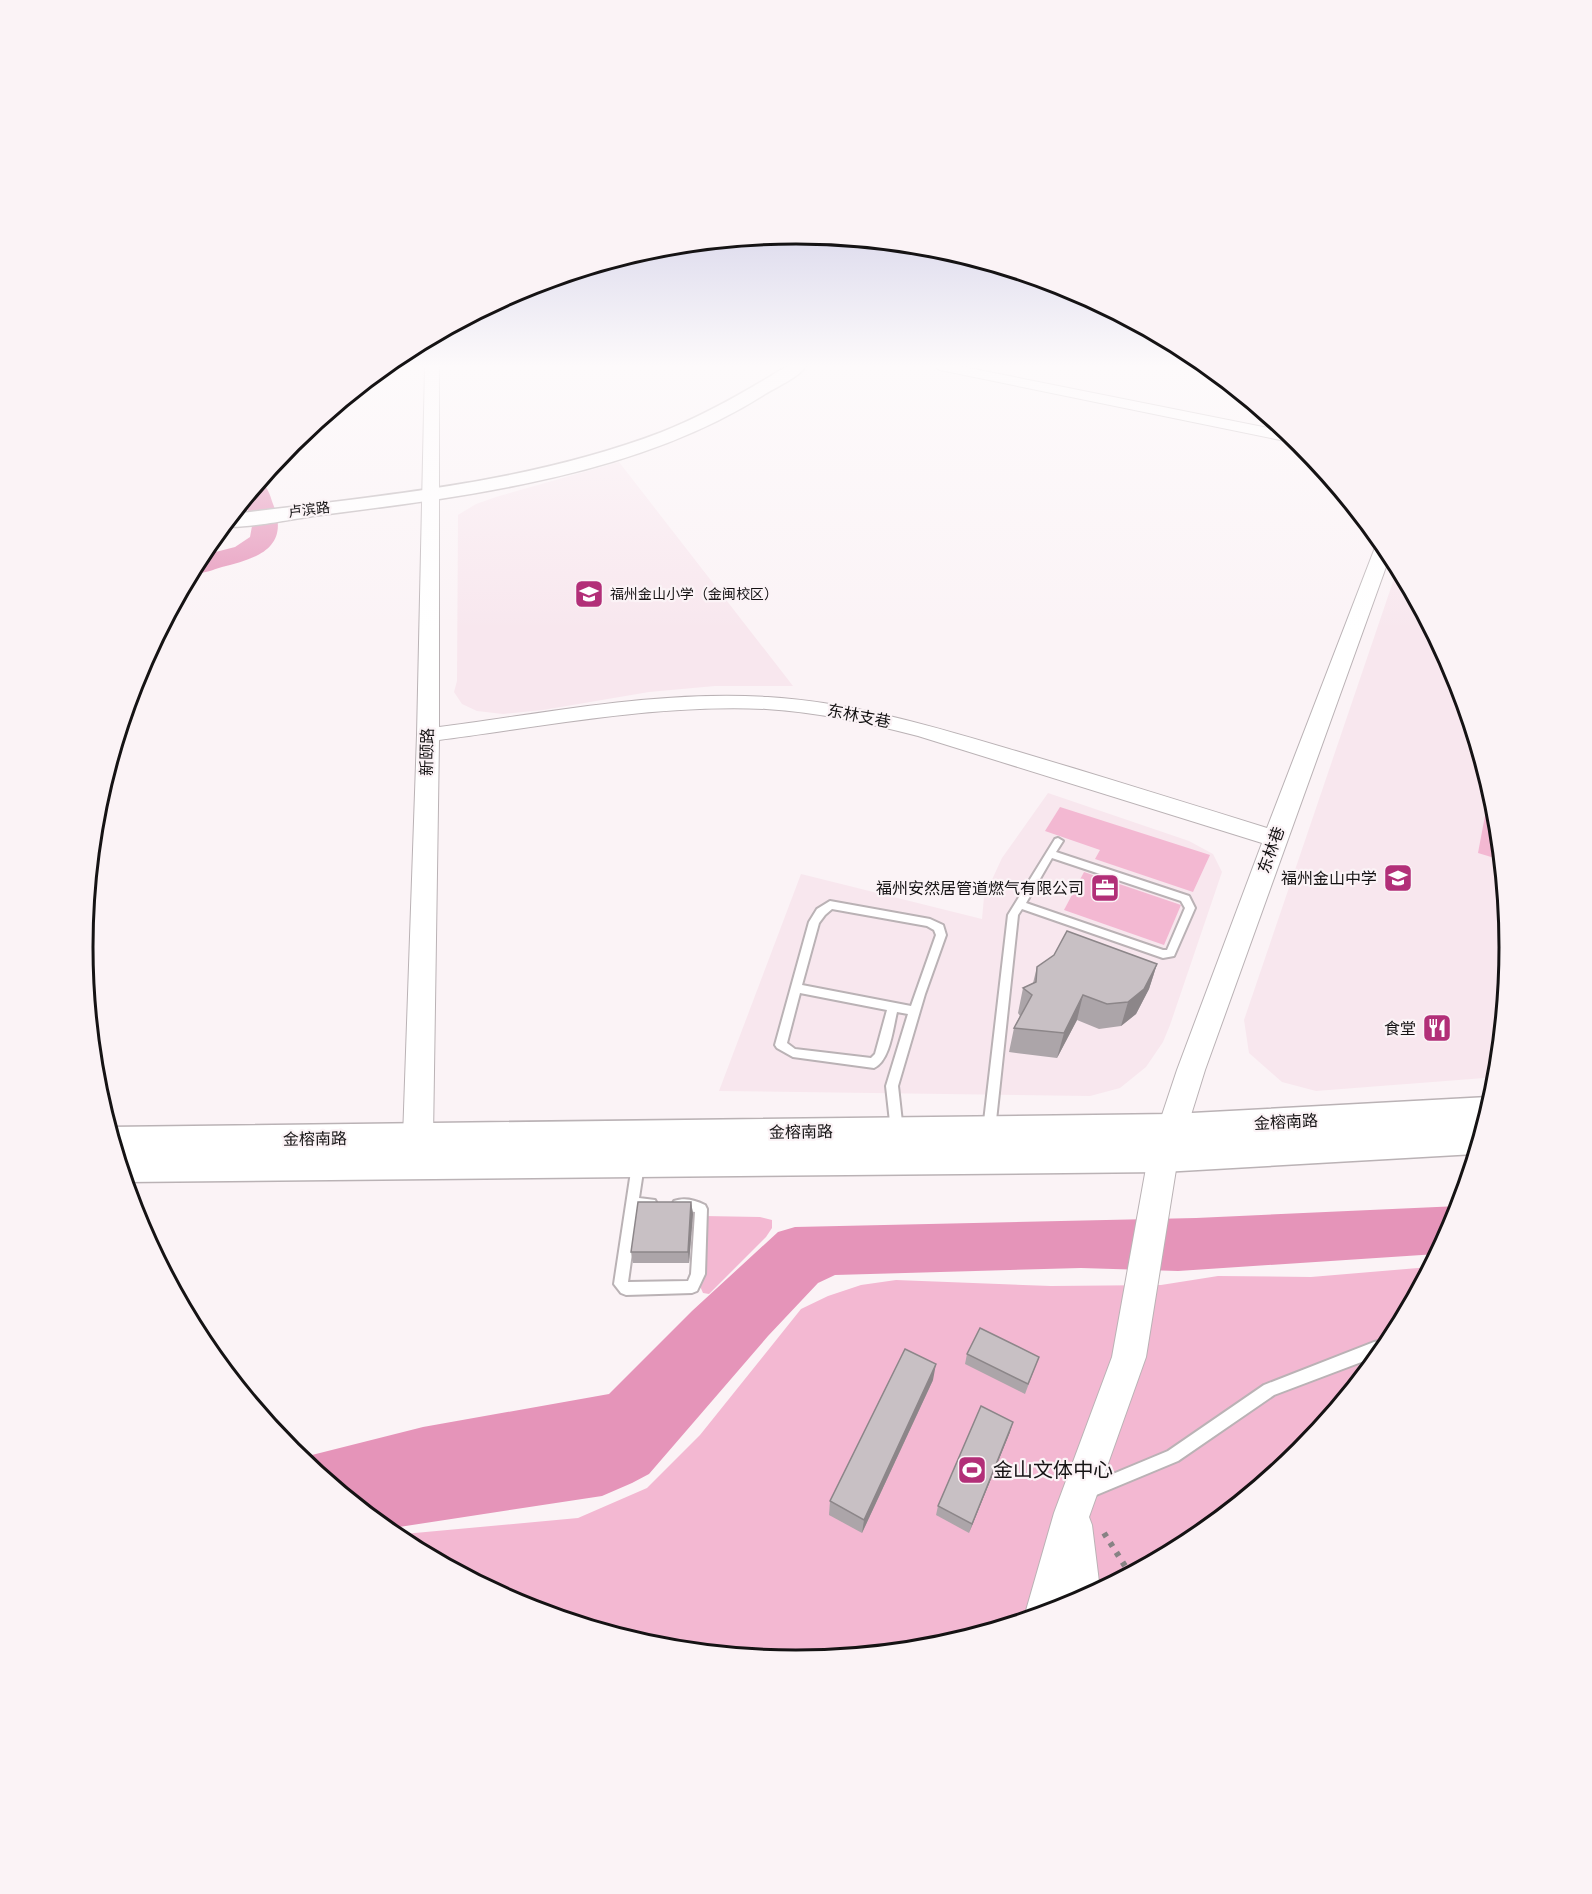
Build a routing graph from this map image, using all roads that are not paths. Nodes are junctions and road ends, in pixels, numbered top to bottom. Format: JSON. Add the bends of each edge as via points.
{"nodes":[{"id":1,"x":431,"y":454,"type":"edge"},
{"id":2,"x":578,"y":454,"type":"edge"},
{"id":3,"x":605,"y":454,"type":"edge"},
{"id":4,"x":430,"y":492,"type":"junction"},
{"id":5,"x":240,"y":517,"type":"edge"},
{"id":6,"x":1381,"y":556,"type":"edge"},
{"id":7,"x":428,"y":735,"type":"junction"},
{"id":8,"x":1275,"y":839,"type":"junction"},
{"id":9,"x":1058,"y":841,"type":"dead end"},
{"id":10,"x":1050,"y":854,"type":"junction"},
{"id":11,"x":1019,"y":904,"type":"junction"},
{"id":12,"x":796,"y":988,"type":"junction"},
{"id":13,"x":893,"y":1007,"type":"junction"},
{"id":14,"x":914,"y":1011,"type":"junction"},
{"id":15,"x":1479,"y":1112,"type":"edge"},
{"id":16,"x":989,"y":1130,"type":"junction"},
{"id":17,"x":897,"y":1131,"type":"junction"},
{"id":18,"x":418,"y":1138,"type":"junction"},
{"id":19,"x":1472,"y":1139,"type":"edge"},
{"id":20,"x":120,"y":1140,"type":"edge"},
{"id":21,"x":1168,"y":1143,"type":"junction"},
{"id":22,"x":638,"y":1162,"type":"junction"},
{"id":23,"x":128,"y":1167,"type":"edge"},
{"id":24,"x":632,"y":1204,"type":"junction"},
{"id":25,"x":1373,"y":1350,"type":"edge"},
{"id":26,"x":1076,"y":1504,"type":"junction"},
{"id":27,"x":1081,"y":1589,"type":"edge"},
{"id":28,"x":1047,"y":1603,"type":"edge"}],
"edges":[{"from":1,"to":4,"type":"street","name":"新颐路"},
{"from":2,"to":4,"type":"main road"},
{"from":3,"to":4,"type":"main road","name":"卢滨路","via":[[533,475]]},
{"from":4,"to":5,"type":"main road","name":"卢滨路"},
{"from":4,"to":7,"type":"street","name":"新颐路"},
{"from":6,"to":8,"type":"street","name":"东林巷"},
{"from":7,"to":8,"type":"street","name":"东林支巷","via":[[680,704],[748,702],[814,707],[884,720]]},
{"from":7,"to":18,"type":"street","name":"新颐路"},
{"from":8,"to":21,"type":"street","name":"东林巷"},
{"from":9,"to":10,"type":"lane"},
{"from":10,"to":11,"type":"lane"},
{"from":10,"to":11,"type":"lane","via":[[1185,899],[1190,908],[1170,952],[1163,954]]},
{"from":11,"to":16,"type":"lane","via":[[1013,915]]},
{"from":12,"to":13,"type":"lane"},
{"from":12,"to":13,"type":"lane","via":[[781,1045],[793,1053],[874,1063],[880,1056]]},
{"from":12,"to":14,"type":"lane","via":[[814,922],[830,905],[930,923],[939,928],[941,935]]},
{"from":13,"to":14,"type":"lane"},
{"from":14,"to":17,"type":"lane","via":[[892,1086]]},
{"from":15,"to":21,"type":"main road","name":"金榕南路"},
{"from":16,"to":17,"type":"main road","name":"金榕南路"},
{"from":16,"to":21,"type":"main road","name":"金榕南路"},
{"from":17,"to":18,"type":"main road","name":"金榕南路"},
{"from":18,"to":20,"type":"main road","name":"金榕南路"},
{"from":19,"to":21,"type":"main road","name":"金榕南路"},
{"from":21,"to":22,"type":"main road","name":"金榕南路"},
{"from":21,"to":26,"type":"street","name":"东林巷","via":[[1129,1358]]},
{"from":22,"to":23,"type":"main road","name":"金榕南路"},
{"from":22,"to":24,"type":"lane"},
{"from":24,"to":24,"type":"lane","via":[[621,1284],[626,1289],[692,1287],[698,1274],[701,1209],[692,1205]]},
{"from":25,"to":26,"type":"lane","via":[[1269,1390],[1173,1456]]},
{"from":26,"to":27,"type":"street"},
{"from":26,"to":28,"type":"street","name":"东林巷"}]}
